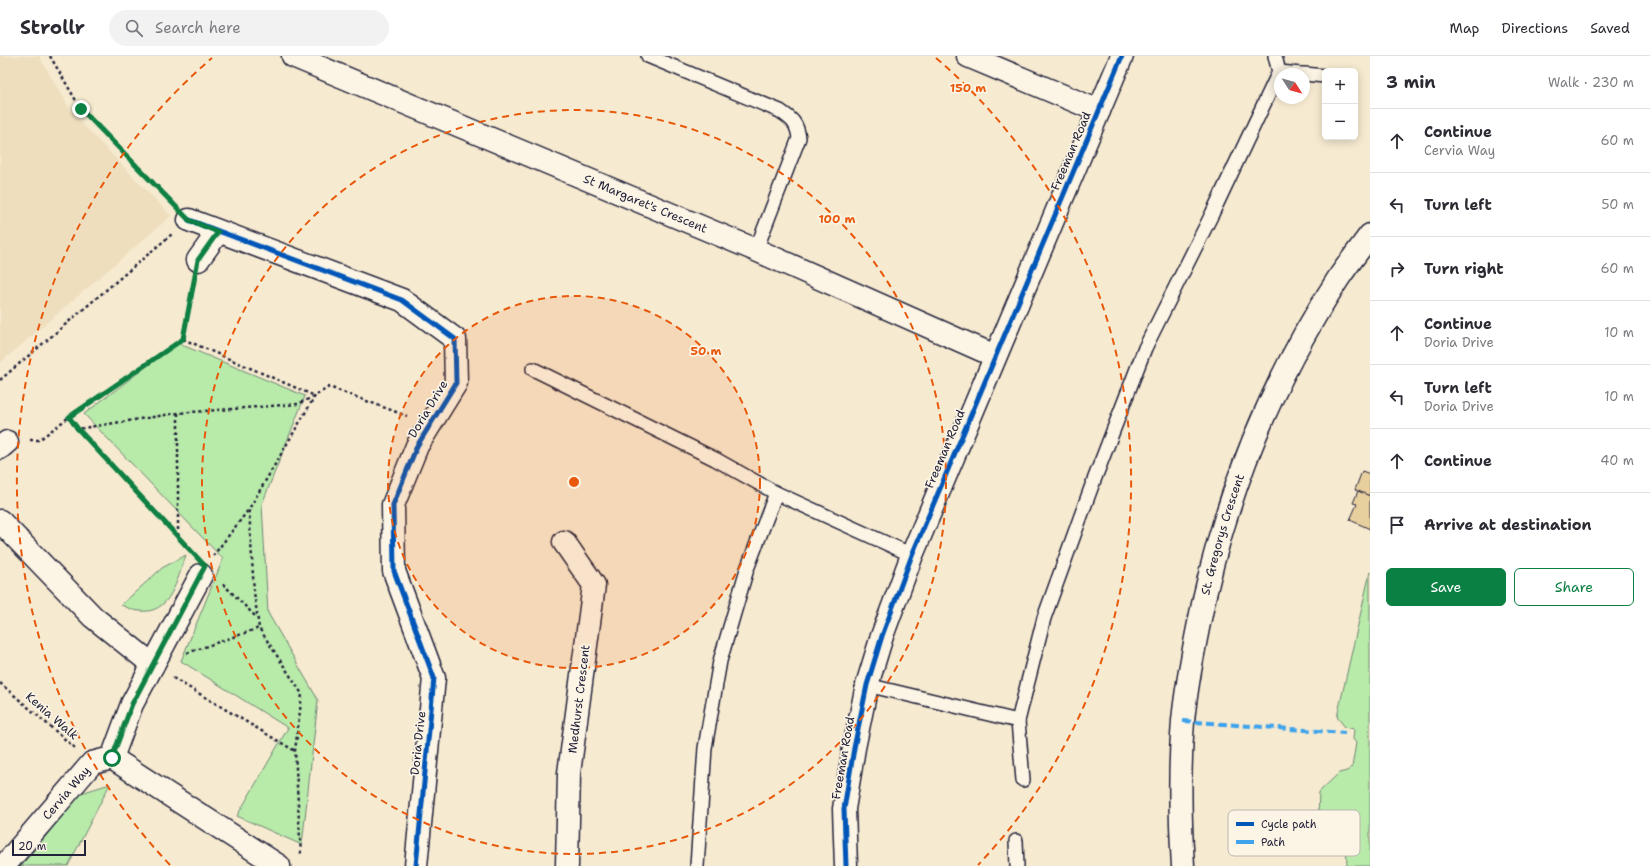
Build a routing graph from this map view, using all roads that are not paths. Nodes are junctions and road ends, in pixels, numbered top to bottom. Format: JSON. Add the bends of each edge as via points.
{"nodes":[{"id":1,"x":293,"y":56,"type":"edge"},
{"id":2,"x":648,"y":56,"type":"edge"},
{"id":3,"x":1122,"y":56,"type":"edge"},
{"id":4,"x":1275,"y":56,"type":"edge"},
{"id":5,"x":981,"y":58,"type":"edge"},
{"id":6,"x":1279,"y":68,"type":"edge"},
{"id":7,"x":1310,"y":75,"type":"edge"},
{"id":8,"x":1322,"y":76,"type":"edge"},
{"id":9,"x":1274,"y":85,"type":"edge"},
{"id":10,"x":1099,"y":111,"type":"junction"},
{"id":11,"x":189,"y":220,"type":"road end"},
{"id":12,"x":218,"y":232,"type":"junction"},
{"id":13,"x":1370,"y":235,"type":"edge"},
{"id":14,"x":756,"y":250,"type":"junction"},
{"id":15,"x":198,"y":260,"type":"road end"},
{"id":16,"x":995,"y":356,"type":"junction"},
{"id":17,"x":533,"y":369,"type":"dead end"},
{"id":18,"x":776,"y":493,"type":"junction"},
{"id":19,"x":0,"y":521,"type":"edge"},
{"id":20,"x":564,"y":542,"type":"dead end"},
{"id":21,"x":912,"y":554,"type":"junction"},
{"id":22,"x":203,"y":571,"type":"road end"},
{"id":23,"x":153,"y":665,"type":"junction"},
{"id":24,"x":867,"y":685,"type":"junction"},
{"id":25,"x":1018,"y":721,"type":"junction"},
{"id":26,"x":112,"y":758,"type":"junction"},
{"id":27,"x":1022,"y":780,"type":"dead end"},
{"id":28,"x":1016,"y":841,"type":"dead end"},
{"id":29,"x":4,"y":866,"type":"edge"},
{"id":30,"x":279,"y":866,"type":"edge"},
{"id":31,"x":416,"y":866,"type":"edge"},
{"id":32,"x":567,"y":866,"type":"edge"},
{"id":33,"x":697,"y":866,"type":"edge"},
{"id":34,"x":846,"y":866,"type":"edge"},
{"id":35,"x":1017,"y":866,"type":"edge"},
{"id":36,"x":1183,"y":866,"type":"edge"}],
"edges":[{"from":1,"to":14,"type":"street","name":"St Margaret's Crescent"},
{"from":2,"to":14,"type":"lane","via":[[780,111],[791,118],[798,128],[799,138]]},
{"from":3,"to":10,"type":"street","name":"Freeman Road"},
{"from":4,"to":6,"type":"lane"},
{"from":5,"to":10,"type":"street"},
{"from":7,"to":8,"type":"lane"},
{"from":9,"to":25,"type":"lane","via":[[1145,348],[1044,618]]},
{"from":10,"to":16,"type":"street","name":"Freeman Road"},
{"from":11,"to":12,"type":"street","name":"Doria Drive"},
{"from":12,"to":15,"type":"street"},
{"from":12,"to":31,"type":"street","name":"Doria Drive","via":[[402,300],[455,338],[456,383],[417,446],[393,505],[394,571],[434,678]]},
{"from":13,"to":36,"type":"street","name":"St. Gregorys Crescent","via":[[1318,312],[1271,401],[1231,498],[1217,544],[1191,662],[1183,721],[1180,808]]},
{"from":14,"to":16,"type":"street","name":"St Margaret's Crescent"},
{"from":16,"to":21,"type":"street","name":"Freeman Road"},
{"from":17,"to":18,"type":"lane","via":[[715,459]]},
{"from":18,"to":21,"type":"lane"},
{"from":18,"to":33,"type":"lane","via":[[747,569],[720,661],[705,748]]},
{"from":19,"to":23,"type":"street","via":[[93,617]]},
{"from":20,"to":32,"type":"street","name":"Medhurst Crescent","via":[[594,585],[569,773]]},
{"from":21,"to":24,"type":"street","name":"Freeman Road"},
{"from":22,"to":23,"type":"street"},
{"from":23,"to":26,"type":"street","via":[[132,704]]},
{"from":24,"to":25,"type":"lane"},
{"from":24,"to":34,"type":"street","name":"Freeman Road","via":[[844,809]]},
{"from":25,"to":27,"type":"lane"},
{"from":26,"to":29,"type":"street","name":"Cervia Way","via":[[92,763]]},
{"from":26,"to":30,"type":"street"},
{"from":28,"to":35,"type":"lane"}]}
